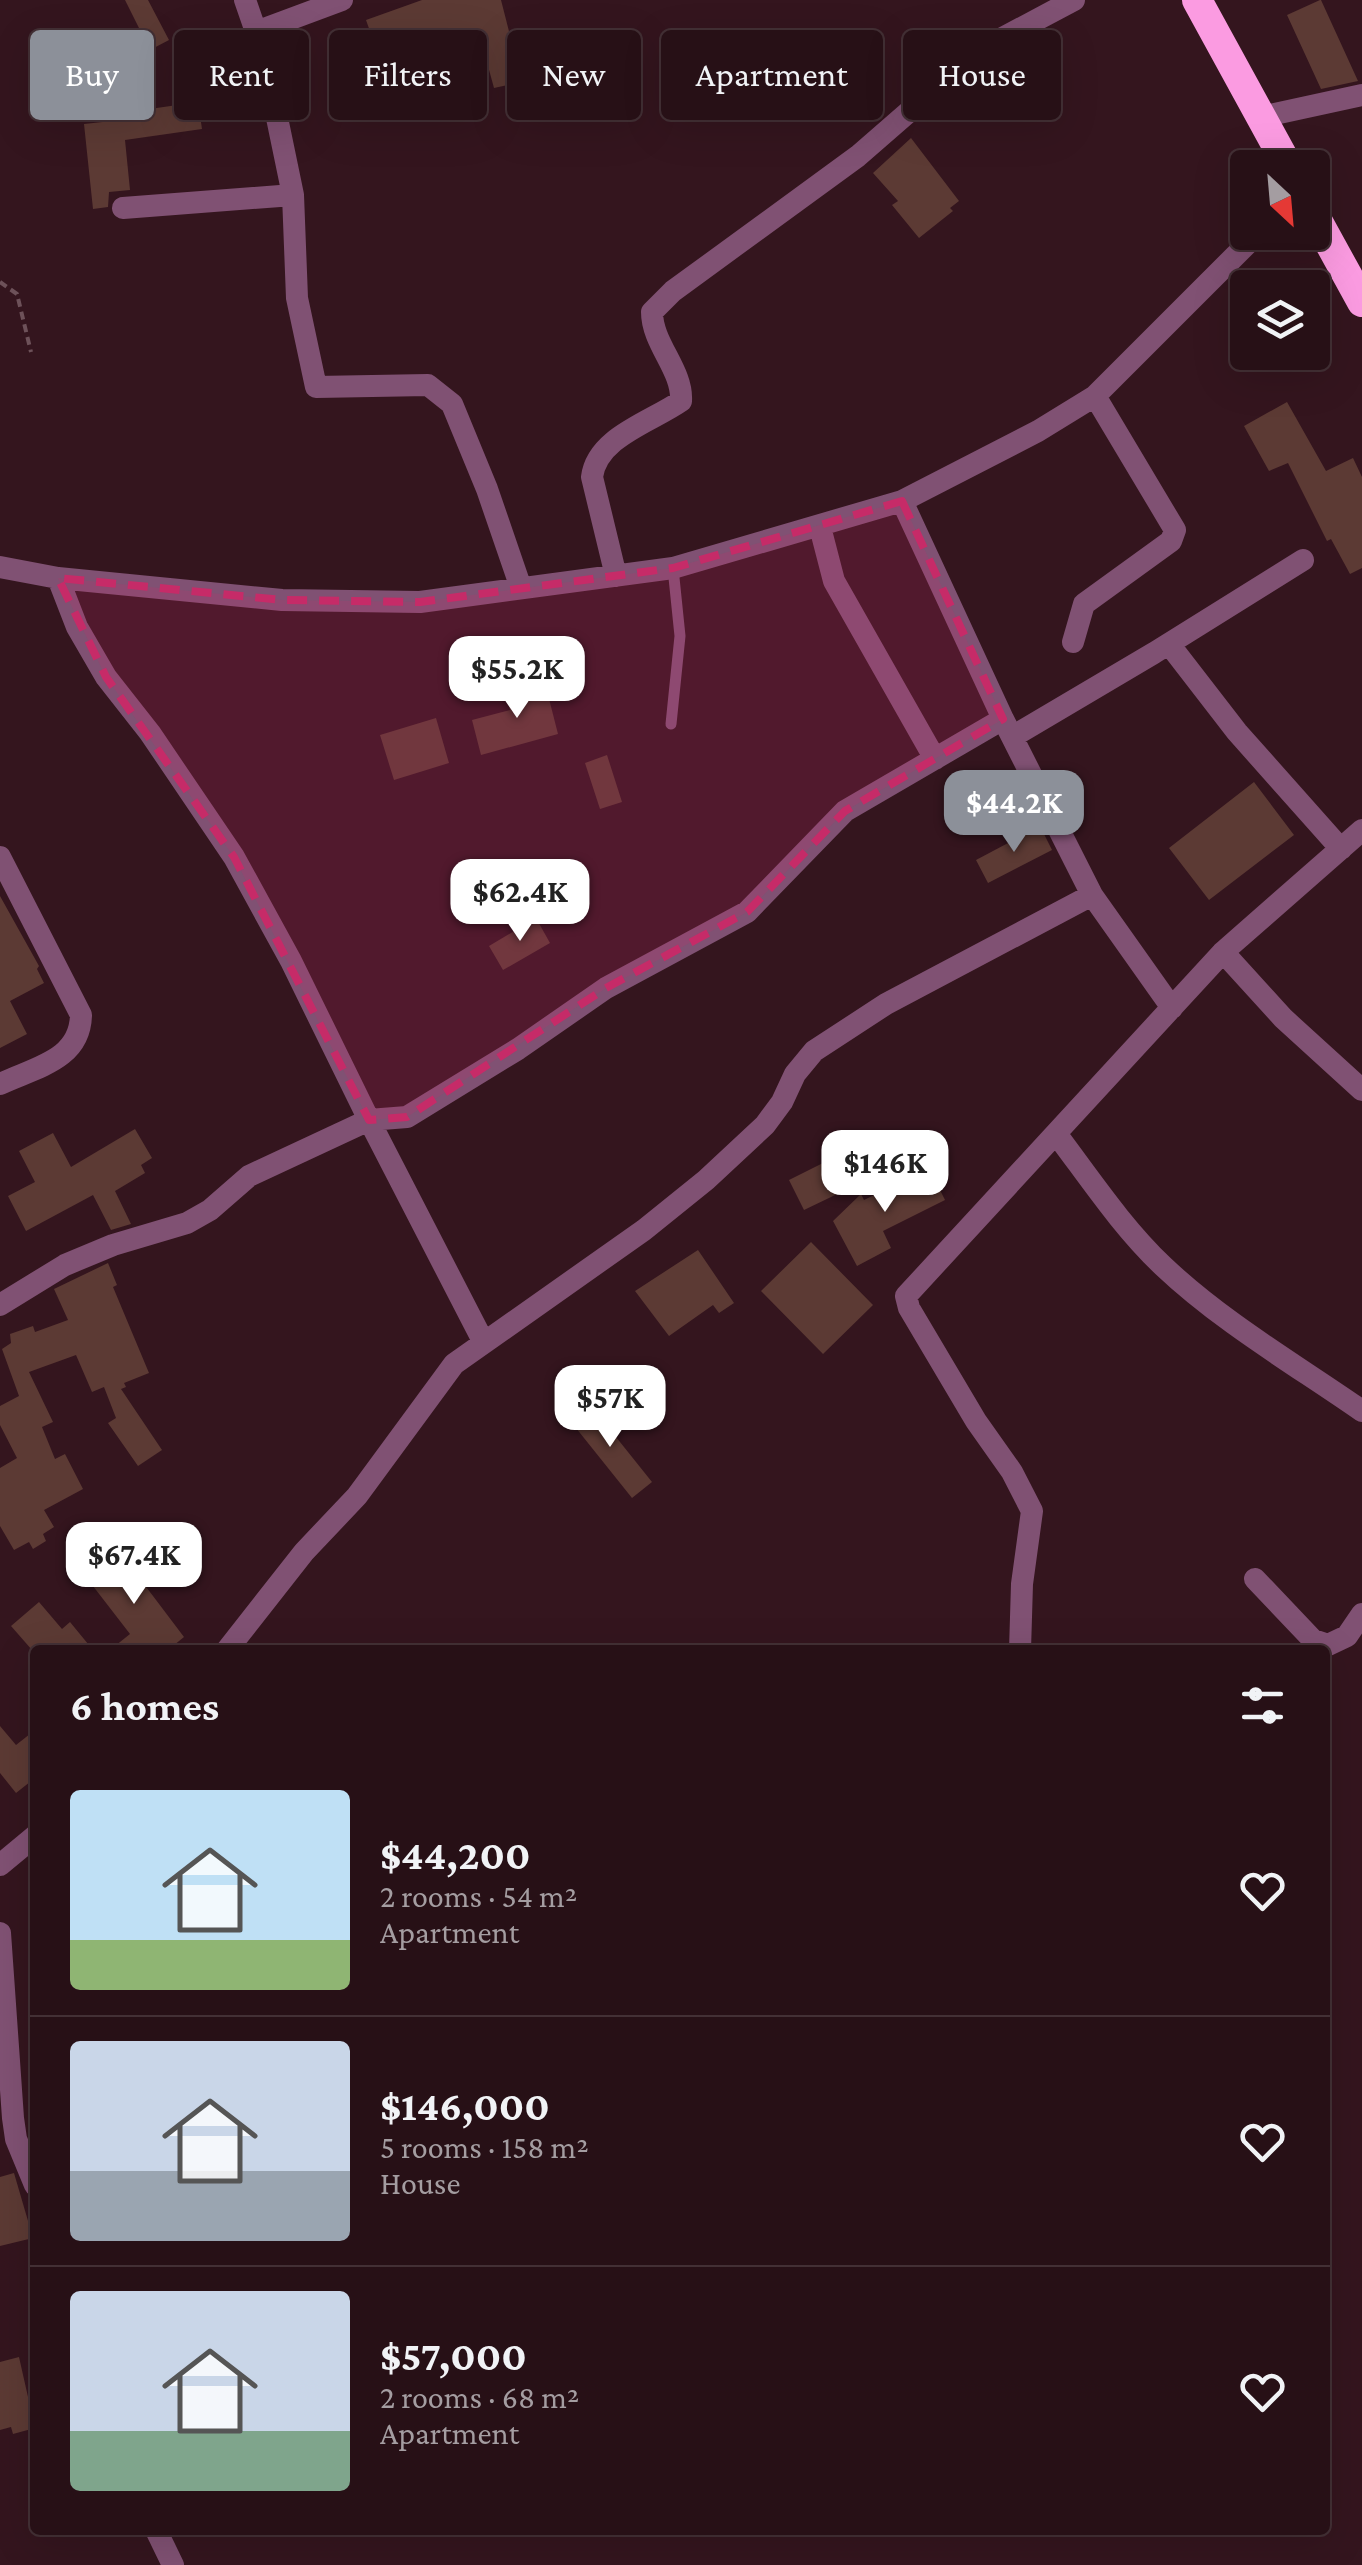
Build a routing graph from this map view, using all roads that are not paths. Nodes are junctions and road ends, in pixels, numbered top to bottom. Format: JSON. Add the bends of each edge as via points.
{"nodes":[{"id":1,"x":244,"y":0,"type":"edge"},
{"id":2,"x":342,"y":0,"type":"edge"},
{"id":3,"x":1074,"y":0,"type":"edge"},
{"id":4,"x":1198,"y":0,"type":"edge"},
{"id":5,"x":255,"y":30,"type":"edge"},
{"id":6,"x":261,"y":30,"type":"edge"},
{"id":7,"x":1362,"y":96,"type":"edge"},
{"id":8,"x":1260,"y":117,"type":"junction"},
{"id":9,"x":277,"y":120,"type":"edge"},
{"id":10,"x":1279,"y":150,"type":"edge"},
{"id":11,"x":293,"y":195,"type":"junction"},
{"id":12,"x":123,"y":208,"type":"dead end"},
{"id":13,"x":1330,"y":243,"type":"edge"},
{"id":14,"x":1241,"y":250,"type":"edge"},
{"id":15,"x":1362,"y":302,"type":"edge"},
{"id":16,"x":1094,"y":396,"type":"junction"},
{"id":17,"x":902,"y":501,"type":"junction"},
{"id":18,"x":820,"y":527,"type":"junction"},
{"id":19,"x":1303,"y":560,"type":"dead end"},
{"id":20,"x":0,"y":567,"type":"edge"},
{"id":21,"x":673,"y":568,"type":"junction"},
{"id":22,"x":616,"y":576,"type":"junction"},
{"id":23,"x":58,"y":578,"type":"junction"},
{"id":24,"x":521,"y":588,"type":"junction"},
{"id":25,"x":1073,"y":642,"type":"dead end"},
{"id":26,"x":1168,"y":644,"type":"junction"},
{"id":27,"x":671,"y":724,"type":"dead end"},
{"id":28,"x":1008,"y":728,"type":"junction"},
{"id":29,"x":935,"y":758,"type":"junction"},
{"id":30,"x":1353,"y":844,"type":"edge"},
{"id":31,"x":0,"y":857,"type":"edge"},
{"id":32,"x":1092,"y":895,"type":"junction"},
{"id":33,"x":1223,"y":952,"type":"junction"},
{"id":34,"x":1172,"y":1008,"type":"junction"},
{"id":35,"x":0,"y":1084,"type":"edge"},
{"id":36,"x":1362,"y":1090,"type":"edge"},
{"id":37,"x":369,"y":1120,"type":"junction"},
{"id":38,"x":1057,"y":1135,"type":"junction"},
{"id":39,"x":0,"y":1305,"type":"edge"},
{"id":40,"x":482,"y":1342,"type":"junction"},
{"id":41,"x":1362,"y":1411,"type":"edge"},
{"id":42,"x":1255,"y":1579,"type":"dead end"},
{"id":43,"x":1362,"y":1614,"type":"edge"},
{"id":44,"x":231,"y":1645,"type":"edge"},
{"id":45,"x":1020,"y":1645,"type":"edge"},
{"id":46,"x":30,"y":1840,"type":"edge"},
{"id":47,"x":0,"y":1865,"type":"edge"},
{"id":48,"x":0,"y":1933,"type":"edge"},
{"id":49,"x":30,"y":2174,"type":"edge"},
{"id":50,"x":158,"y":2535,"type":"edge"},
{"id":51,"x":173,"y":2565,"type":"edge"}],
"edges":[{"from":1,"to":5,"type":"street"},
{"from":2,"to":6,"type":"street"},
{"from":3,"to":22,"type":"street","via":[[997,42],[652,312],[652,328],[682,389],[680,401],[610,444],[594,462]]},
{"from":4,"to":8,"type":"highway"},
{"from":7,"to":8,"type":"street"},
{"from":8,"to":10,"type":"highway"},
{"from":9,"to":11,"type":"street"},
{"from":11,"to":12,"type":"street"},
{"from":11,"to":24,"type":"street","via":[[296,298],[316,387],[428,385],[452,404]]},
{"from":13,"to":15,"type":"highway"},
{"from":14,"to":16,"type":"street"},
{"from":16,"to":17,"type":"street"},
{"from":16,"to":25,"type":"street","via":[[1175,530],[1171,541],[1084,604]]},
{"from":17,"to":18,"type":"street"},
{"from":17,"to":28,"type":"street"},
{"from":18,"to":21,"type":"street"},
{"from":18,"to":29,"type":"street","via":[[834,581]]},
{"from":19,"to":26,"type":"street"},
{"from":20,"to":23,"type":"street"},
{"from":21,"to":22,"type":"street"},
{"from":21,"to":27,"type":"lane","via":[[680,636]]},
{"from":22,"to":24,"type":"street"},
{"from":23,"to":24,"type":"street","via":[[282,600],[420,602]]},
{"from":23,"to":37,"type":"street","via":[[106,677],[234,857]]},
{"from":26,"to":28,"type":"street"},
{"from":26,"to":30,"type":"street","via":[[1236,732]]},
{"from":28,"to":29,"type":"street"},
{"from":28,"to":32,"type":"street"},
{"from":29,"to":37,"type":"street","via":[[845,811],[748,912],[606,988],[422,1109]]},
{"from":30,"to":33,"type":"street"},
{"from":31,"to":35,"type":"street","via":[[82,1015],[81,1036],[65,1054]]},
{"from":32,"to":34,"type":"street"},
{"from":32,"to":40,"type":"street","via":[[886,1004],[814,1052],[765,1125],[706,1180]]},
{"from":33,"to":34,"type":"street"},
{"from":33,"to":36,"type":"street","via":[[1282,1018]]},
{"from":34,"to":38,"type":"street"},
{"from":37,"to":39,"type":"street","via":[[249,1176],[188,1223],[95,1251]]},
{"from":37,"to":40,"type":"street"},
{"from":38,"to":41,"type":"street","via":[[1126,1228],[1166,1268]]},
{"from":38,"to":45,"type":"street","via":[[906,1296],[1032,1511]]},
{"from":40,"to":44,"type":"street","via":[[454,1364],[358,1496]]},
{"from":42,"to":43,"type":"street","via":[[1313,1640],[1328,1644],[1347,1636]]},
{"from":46,"to":47,"type":"street"},
{"from":48,"to":49,"type":"street","via":[[13,2118]]},
{"from":50,"to":51,"type":"street"}]}
